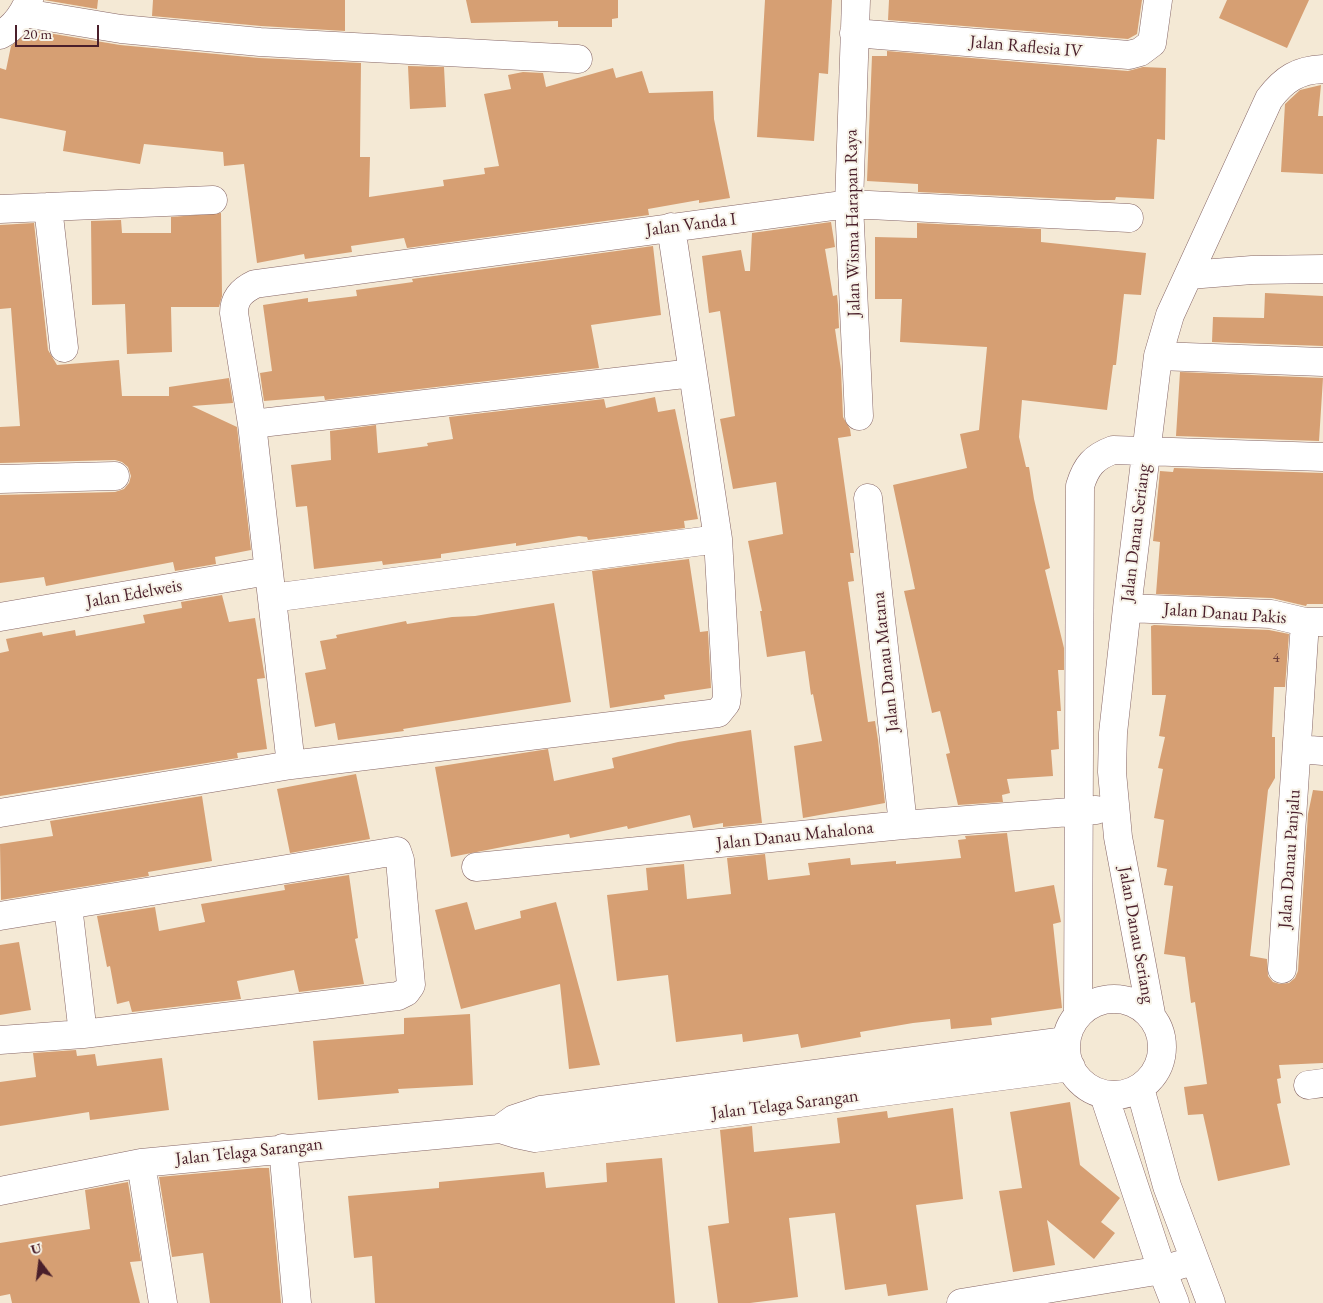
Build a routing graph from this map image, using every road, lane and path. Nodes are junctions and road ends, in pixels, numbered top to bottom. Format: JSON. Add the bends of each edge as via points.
{"nodes":[{"id":1,"x":856,"y":0,"type":"edge"},
{"id":2,"x":1158,"y":0,"type":"edge"},
{"id":3,"x":26,"y":6,"type":"edge"},
{"id":4,"x":854,"y":33,"type":"junction"},
{"id":5,"x":0,"y":35,"type":"edge"},
{"id":6,"x":578,"y":59,"type":"dead end"},
{"id":7,"x":1323,"y":69,"type":"edge"},
{"id":8,"x":213,"y":200,"type":"dead end"},
{"id":9,"x":849,"y":204,"type":"junction"},
{"id":10,"x":48,"y":207,"type":"junction"},
{"id":11,"x":0,"y":209,"type":"edge"},
{"id":12,"x":1130,"y":218,"type":"dead end"},
{"id":13,"x":671,"y":227,"type":"junction"},
{"id":14,"x":1323,"y":269,"type":"edge"},
{"id":15,"x":1189,"y":276,"type":"junction"},
{"id":16,"x":64,"y":348,"type":"dead end"},
{"id":17,"x":1158,"y":356,"type":"junction"},
{"id":18,"x":1323,"y":362,"type":"edge"},
{"id":19,"x":693,"y":373,"type":"junction"},
{"id":20,"x":859,"y":416,"type":"dead end"},
{"id":21,"x":252,"y":424,"type":"junction"},
{"id":22,"x":1146,"y":451,"type":"junction"},
{"id":23,"x":1323,"y":457,"type":"edge"},
{"id":24,"x":114,"y":476,"type":"dead end"},
{"id":25,"x":0,"y":479,"type":"edge"},
{"id":26,"x":868,"y":498,"type":"dead end"},
{"id":27,"x":718,"y":539,"type":"junction"},
{"id":28,"x":268,"y":571,"type":"junction"},
{"id":29,"x":272,"y":598,"type":"junction"},
{"id":30,"x":1127,"y":608,"type":"junction"},
{"id":31,"x":0,"y":617,"type":"edge"},
{"id":32,"x":1314,"y":622,"type":"edge"},
{"id":33,"x":1311,"y":750,"type":"edge"},
{"id":34,"x":291,"y":765,"type":"junction"},
{"id":35,"x":1114,"y":809,"type":"junction"},
{"id":36,"x":1078,"y":810,"type":"junction"},
{"id":37,"x":0,"y":813,"type":"edge"},
{"id":38,"x":904,"y":825,"type":"junction"},
{"id":39,"x":476,"y":867,"type":"dead end"},
{"id":40,"x":68,"y":906,"type":"junction"},
{"id":41,"x":0,"y":916,"type":"edge"},
{"id":42,"x":1282,"y":970,"type":"dead end"},
{"id":43,"x":1078,"y":1014,"type":"junction"},
{"id":44,"x":1151,"y":1014,"type":"junction"},
{"id":45,"x":83,"y":1034,"type":"junction"},
{"id":46,"x":0,"y":1040,"type":"edge"},
{"id":47,"x":1068,"y":1054,"type":"junction"},
{"id":48,"x":1140,"y":1088,"type":"junction"},
{"id":49,"x":1104,"y":1095,"type":"junction"},
{"id":50,"x":283,"y":1148,"type":"junction"},
{"id":51,"x":141,"y":1163,"type":"junction"},
{"id":52,"x":0,"y":1191,"type":"edge"},
{"id":53,"x":1193,"y":1261,"type":"junction"},
{"id":54,"x":1162,"y":1270,"type":"junction"},
{"id":55,"x":163,"y":1303,"type":"edge"},
{"id":56,"x":297,"y":1303,"type":"edge"},
{"id":57,"x":971,"y":1303,"type":"edge"},
{"id":58,"x":1175,"y":1303,"type":"edge"},
{"id":59,"x":1210,"y":1303,"type":"edge"}],
"edges":[{"from":1,"to":4,"type":"street","name":"Jalan Wisma Harapan Raya"},
{"from":2,"to":4,"type":"street","name":"Jalan Raflesia IV","via":[[1152,43],[1140,52],[1128,55]]},
{"from":3,"to":5,"type":"street","via":[[16,24]]},
{"from":3,"to":6,"type":"street","via":[[121,29],[260,42]]},
{"from":4,"to":9,"type":"street","name":"Jalan Wisma Harapan Raya"},
{"from":7,"to":15,"type":"street","via":[[1288,77],[1269,99]]},
{"from":8,"to":10,"type":"street"},
{"from":9,"to":12,"type":"street","name":"Jalan Vanda I"},
{"from":9,"to":13,"type":"street","name":"Jalan Vanda I"},
{"from":9,"to":20,"type":"street","name":"Jalan Wisma Harapan Raya"},
{"from":10,"to":11,"type":"street"},
{"from":10,"to":16,"type":"street"},
{"from":13,"to":19,"type":"street"},
{"from":13,"to":21,"type":"street","name":"Jalan Vanda I","via":[[255,284],[234,304]]},
{"from":14,"to":15,"type":"street","via":[[1252,270]]},
{"from":15,"to":17,"type":"street","via":[[1170,314]]},
{"from":17,"to":18,"type":"street"},
{"from":17,"to":22,"type":"street"},
{"from":19,"to":21,"type":"street"},
{"from":19,"to":27,"type":"street"},
{"from":21,"to":28,"type":"street"},
{"from":22,"to":23,"type":"street"},
{"from":22,"to":30,"type":"street","name":"Jalan Danau Seriang"},
{"from":22,"to":36,"type":"street","name":"Jalan Danau Seriang","via":[[1113,450],[1099,455],[1083,473],[1080,486]]},
{"from":24,"to":25,"type":"street"},
{"from":26,"to":38,"type":"street","name":"Jalan Danau Matana"},
{"from":27,"to":29,"type":"street"},
{"from":27,"to":34,"type":"street","via":[[727,695],[726,703],[718,713]]},
{"from":28,"to":29,"type":"street"},
{"from":28,"to":31,"type":"street","name":"Jalan Edelweis"},
{"from":29,"to":34,"type":"street"},
{"from":30,"to":32,"type":"street","name":"Jalan Danau Pakis","via":[[1271,614]]},
{"from":30,"to":35,"type":"street","name":"Jalan Danau Seriang","via":[[1113,732]]},
{"from":32,"to":33,"type":"street","name":"Jalan Danau Panjalu"},
{"from":33,"to":42,"type":"street","name":"Jalan Danau Panjalu"},
{"from":34,"to":37,"type":"street"},
{"from":35,"to":36,"type":"street","name":"Jalan Danau Mahalona"},
{"from":35,"to":44,"type":"street","name":"Jalan Danau Seriang"},
{"from":36,"to":38,"type":"street","name":"Jalan Danau Mahalona"},
{"from":36,"to":43,"type":"street","name":"Jalan Danau Seriang"},
{"from":38,"to":39,"type":"street","name":"Jalan Danau Mahalona"},
{"from":40,"to":41,"type":"street"},
{"from":40,"to":45,"type":"street"},
{"from":40,"to":45,"type":"street","via":[[386,851],[397,850],[400,860],[411,985],[406,992],[398,996]]},
{"from":43,"to":44,"type":"street","via":[[1094,1002],[1114,998],[1134,1002]]},
{"from":43,"to":47,"type":"street","via":[[1070,1027]]},
{"from":44,"to":48,"type":"street","via":[[1162,1036],[1162,1054],[1157,1070]]},
{"from":45,"to":46,"type":"street"},
{"from":47,"to":49,"type":"street","via":[[1076,1078]]},
{"from":47,"to":50,"type":"street","name":"Jalan Telaga Sarangan","via":[[541,1110],[514,1118],[500,1128]]},
{"from":48,"to":49,"type":"street","via":[[1116,1096]]},
{"from":48,"to":53,"type":"street","via":[[1167,1186]]},
{"from":49,"to":54,"type":"street"},
{"from":50,"to":51,"type":"street","name":"Jalan Telaga Sarangan"},
{"from":50,"to":56,"type":"street"},
{"from":51,"to":52,"type":"street","name":"Jalan Telaga Sarangan"},
{"from":51,"to":55,"type":"street"},
{"from":53,"to":54,"type":"street"},
{"from":53,"to":59,"type":"street"},
{"from":54,"to":57,"type":"street"},
{"from":54,"to":58,"type":"street"}]}
